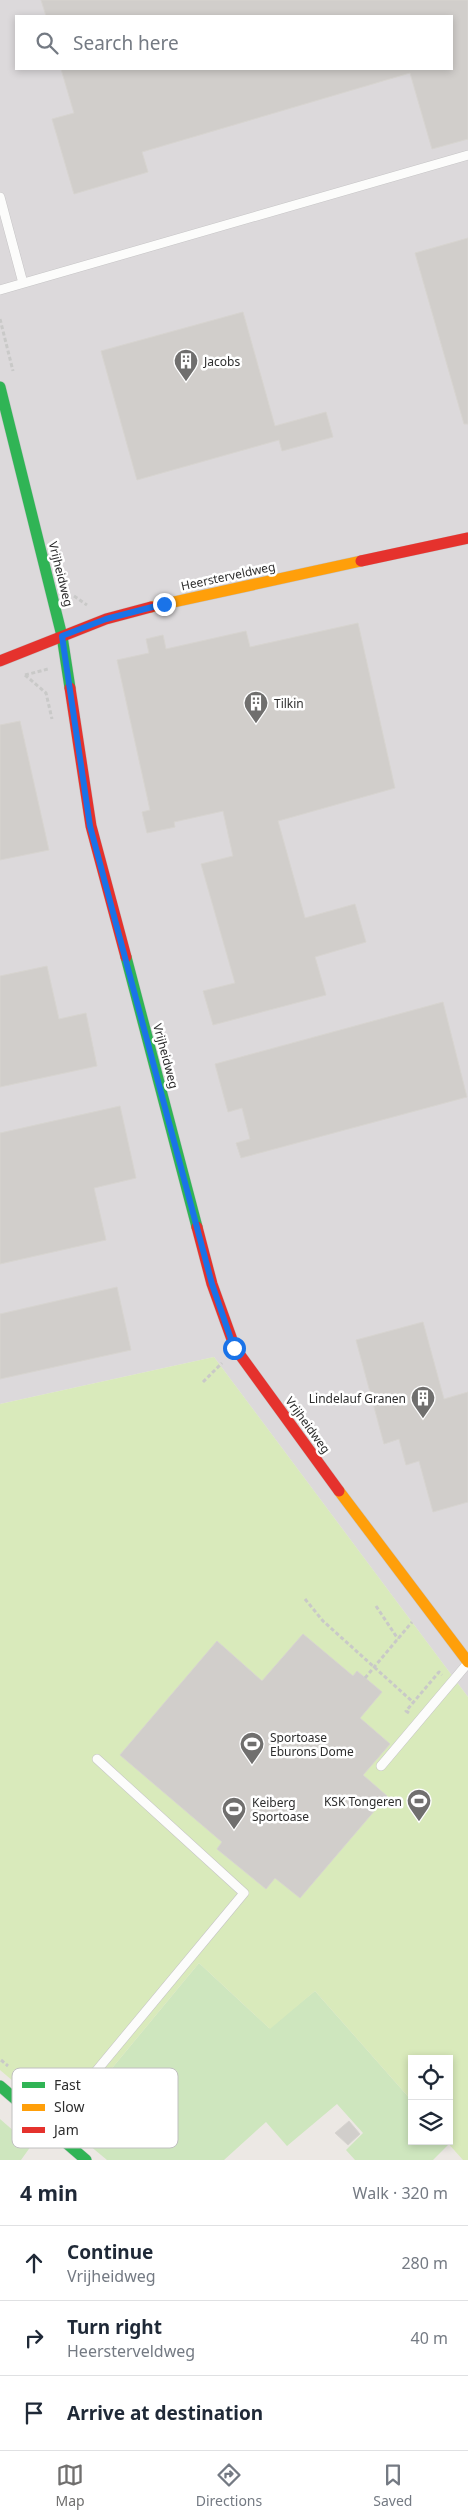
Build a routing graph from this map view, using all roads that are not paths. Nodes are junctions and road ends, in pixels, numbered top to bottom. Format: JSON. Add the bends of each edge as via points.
{"nodes":[{"id":1,"x":468,"y":155,"type":"edge"},
{"id":2,"x":0,"y":196,"type":"edge"},
{"id":3,"x":23,"y":283,"type":"junction"},
{"id":4,"x":0,"y":290,"type":"edge"},
{"id":5,"x":0,"y":387,"type":"edge"},
{"id":6,"x":468,"y":538,"type":"edge"},
{"id":7,"x":62,"y":636,"type":"junction"},
{"id":8,"x":0,"y":661,"type":"edge"},
{"id":9,"x":468,"y":1663,"type":"edge"},
{"id":10,"x":97,"y":1759,"type":"dead end"},
{"id":11,"x":380,"y":1766,"type":"dead end"},
{"id":12,"x":99,"y":2068,"type":"edge"},
{"id":13,"x":0,"y":2086,"type":"edge"},
{"id":14,"x":12,"y":2096,"type":"edge"},
{"id":15,"x":72,"y":2148,"type":"edge"},
{"id":16,"x":86,"y":2160,"type":"edge"}],
"edges":[{"from":1,"to":3,"type":"lane"},
{"from":2,"to":3,"type":"lane"},
{"from":3,"to":4,"type":"lane"},
{"from":5,"to":7,"type":"street","name":"Vrijheidweg"},
{"from":6,"to":7,"type":"street","name":"Heersterveldweg","via":[[164,604],[106,619]]},
{"from":7,"to":8,"type":"street","name":"Heersterveldweg"},
{"from":7,"to":9,"type":"street","name":"Vrijheidweg","via":[[90,826],[212,1284],[234,1348]]},
{"from":9,"to":11,"type":"lane"},
{"from":10,"to":12,"type":"lane","via":[[244,1893]]},
{"from":13,"to":14,"type":"street"},
{"from":15,"to":16,"type":"street"}]}
